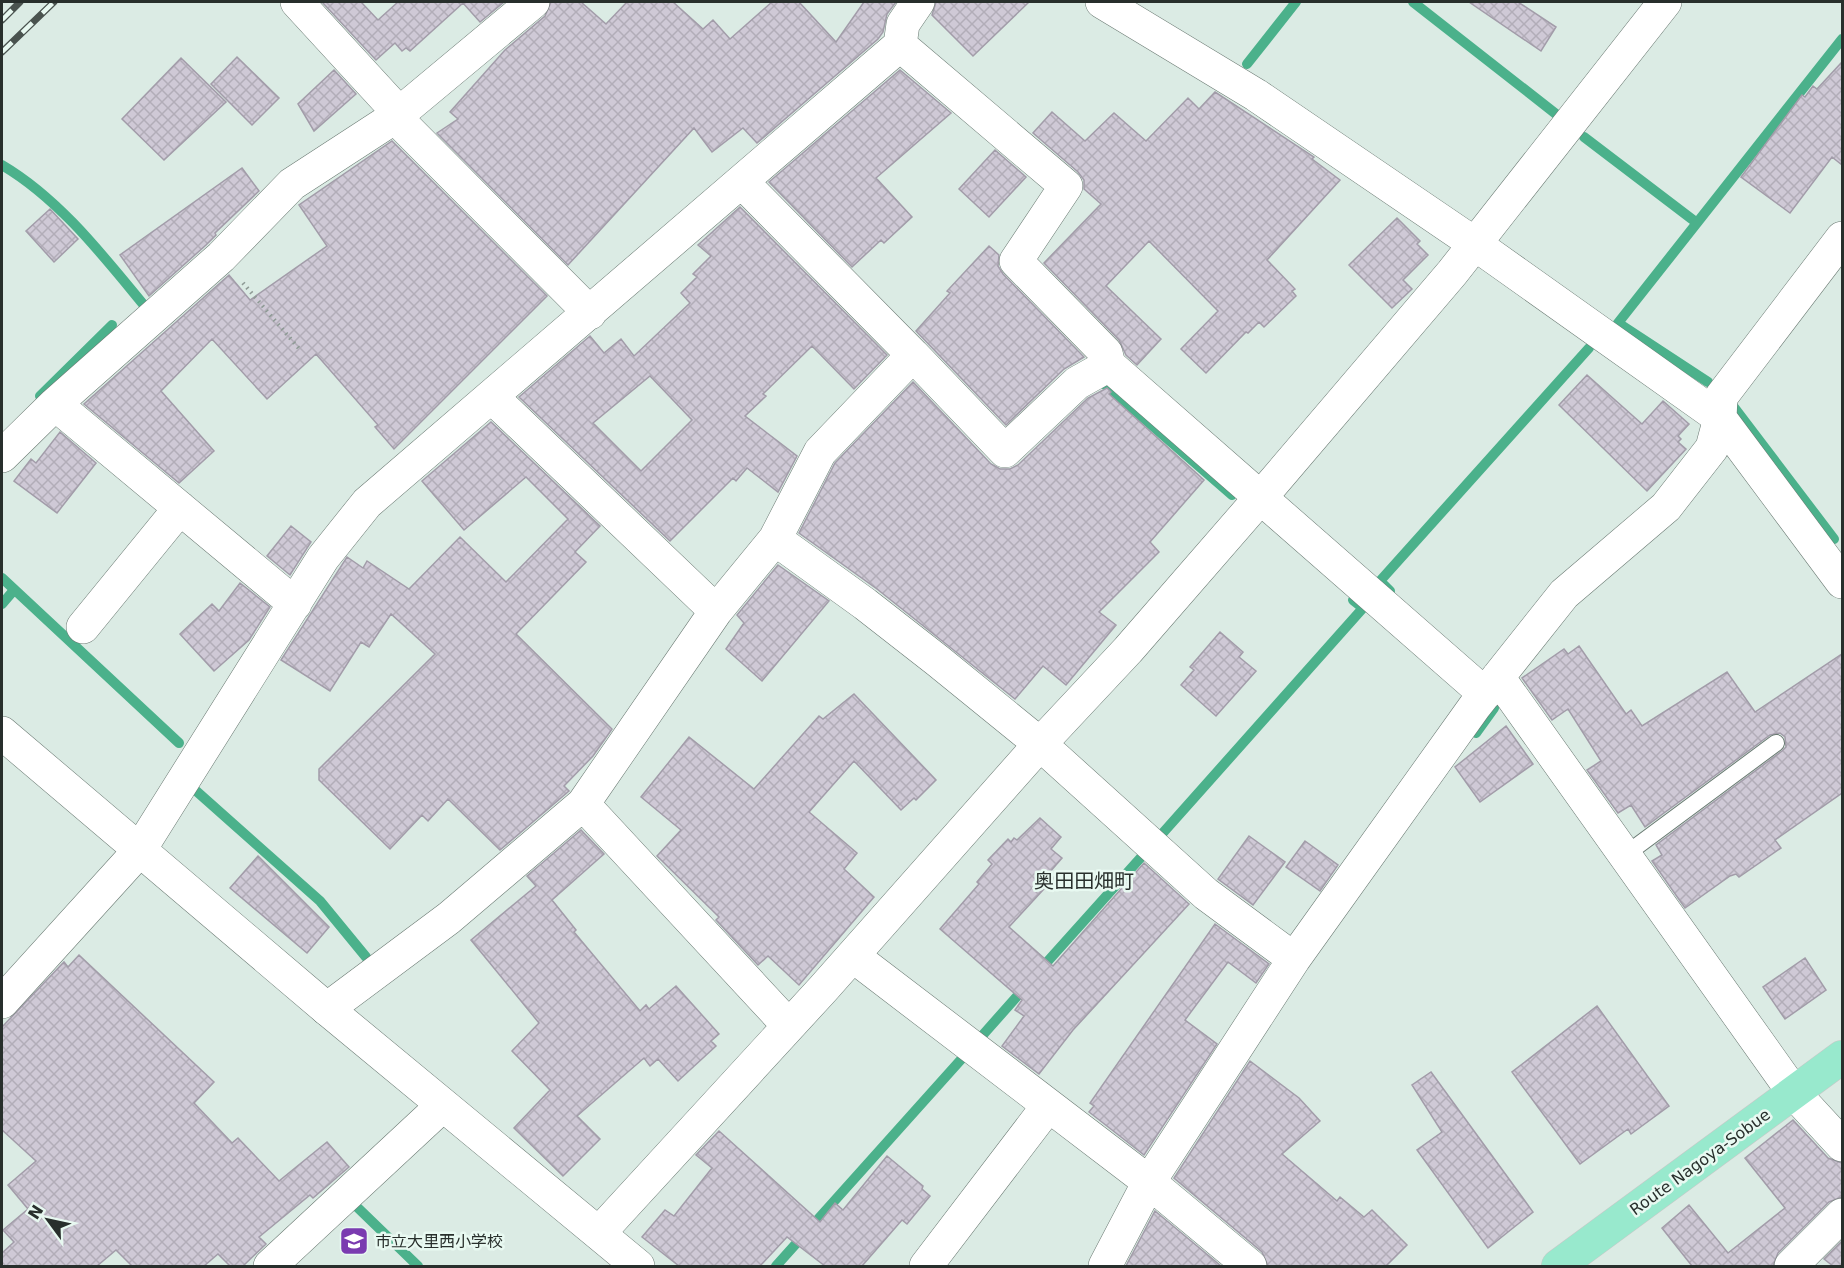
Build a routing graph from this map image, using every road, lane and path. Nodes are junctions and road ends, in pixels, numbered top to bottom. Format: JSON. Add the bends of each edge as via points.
{"nodes":[{"id":1,"x":297,"y":2,"type":"edge"},
{"id":2,"x":533,"y":2,"type":"edge"},
{"id":3,"x":918,"y":2,"type":"edge"},
{"id":4,"x":1102,"y":2,"type":"edge"},
{"id":5,"x":1665,"y":2,"type":"edge"},
{"id":6,"x":900,"y":45,"type":"junction"},
{"id":7,"x":397,"y":115,"type":"junction"},
{"id":8,"x":742,"y":182,"type":"junction"},
{"id":9,"x":1842,"y":238,"type":"edge"},
{"id":10,"x":1474,"y":244,"type":"junction"},
{"id":11,"x":221,"y":257,"type":"junction"},
{"id":12,"x":590,"y":313,"type":"junction"},
{"id":13,"x":301,"y":351,"type":"dead end"},
{"id":14,"x":913,"y":356,"type":"junction"},
{"id":15,"x":1109,"y":365,"type":"junction"},
{"id":16,"x":492,"y":397,"type":"junction"},
{"id":17,"x":55,"y":404,"type":"junction"},
{"id":18,"x":1720,"y":418,"type":"junction"},
{"id":19,"x":9,"y":437,"type":"edge"},
{"id":20,"x":1261,"y":496,"type":"junction"},
{"id":21,"x":180,"y":508,"type":"junction"},
{"id":22,"x":774,"y":539,"type":"junction"},
{"id":23,"x":1837,"y":566,"type":"edge"},
{"id":24,"x":295,"y":604,"type":"junction"},
{"id":25,"x":716,"y":611,"type":"junction"},
{"id":26,"x":83,"y":627,"type":"dead end"},
{"id":27,"x":1492,"y":685,"type":"junction"},
{"id":28,"x":2,"y":733,"type":"edge"},
{"id":29,"x":1776,"y":743,"type":"dead end"},
{"id":30,"x":1040,"y":744,"type":"junction"},
{"id":31,"x":583,"y":804,"type":"junction"},
{"id":32,"x":139,"y":851,"type":"junction"},
{"id":33,"x":1625,"y":855,"type":"junction"},
{"id":34,"x":853,"y":956,"type":"junction"},
{"id":35,"x":1294,"y":959,"type":"junction"},
{"id":36,"x":2,"y":1002,"type":"edge"},
{"id":37,"x":327,"y":1009,"type":"junction"},
{"id":38,"x":789,"y":1026,"type":"junction"},
{"id":39,"x":1842,"y":1057,"type":"edge"},
{"id":40,"x":1794,"y":1093,"type":"junction"},
{"id":41,"x":442,"y":1106,"type":"junction"},
{"id":42,"x":1048,"y":1106,"type":"junction"},
{"id":43,"x":1842,"y":1145,"type":"edge"},
{"id":44,"x":1149,"y":1182,"type":"junction"},
{"id":45,"x":1842,"y":1215,"type":"edge"},
{"id":46,"x":599,"y":1233,"type":"junction"},
{"id":47,"x":270,"y":1266,"type":"edge"},
{"id":48,"x":638,"y":1266,"type":"edge"},
{"id":49,"x":926,"y":1266,"type":"edge"},
{"id":50,"x":1105,"y":1266,"type":"edge"},
{"id":51,"x":1250,"y":1266,"type":"edge"},
{"id":52,"x":1558,"y":1266,"type":"edge"},
{"id":53,"x":1791,"y":1266,"type":"edge"}],
"edges":[{"from":1,"to":7,"type":"street"},
{"from":2,"to":7,"type":"street"},
{"from":3,"to":6,"type":"street","via":[[903,24]]},
{"from":4,"to":10,"type":"street","via":[[1256,95]]},
{"from":5,"to":10,"type":"street"},
{"from":6,"to":8,"type":"street"},
{"from":6,"to":15,"type":"street","via":[[1066,186],[1016,261],[1106,353]]},
{"from":7,"to":11,"type":"street","via":[[292,184]]},
{"from":7,"to":12,"type":"street"},
{"from":8,"to":12,"type":"street"},
{"from":8,"to":14,"type":"street"},
{"from":9,"to":18,"type":"street","via":[[1721,397]]},
{"from":10,"to":18,"type":"street"},
{"from":10,"to":20,"type":"street"},
{"from":11,"to":13,"type":"path"},
{"from":11,"to":17,"type":"street"},
{"from":12,"to":16,"type":"street"},
{"from":14,"to":15,"type":"street","via":[[1005,451],[1077,383]]},
{"from":14,"to":22,"type":"street","via":[[820,452]]},
{"from":15,"to":20,"type":"street"},
{"from":16,"to":24,"type":"street","via":[[367,503],[323,558]]},
{"from":16,"to":25,"type":"street"},
{"from":17,"to":19,"type":"street"},
{"from":17,"to":21,"type":"street"},
{"from":18,"to":23,"type":"street"},
{"from":18,"to":27,"type":"street","via":[[1712,448],[1666,507],[1564,594]]},
{"from":20,"to":27,"type":"street"},
{"from":20,"to":30,"type":"street","via":[[1128,650]]},
{"from":21,"to":24,"type":"street"},
{"from":21,"to":26,"type":"street"},
{"from":22,"to":25,"type":"street"},
{"from":22,"to":30,"type":"street","via":[[865,604]]},
{"from":24,"to":32,"type":"street"},
{"from":25,"to":31,"type":"street"},
{"from":27,"to":33,"type":"street"},
{"from":27,"to":35,"type":"street"},
{"from":28,"to":32,"type":"street"},
{"from":29,"to":33,"type":"lane"},
{"from":30,"to":34,"type":"street"},
{"from":30,"to":35,"type":"street","via":[[1206,894]]},
{"from":31,"to":37,"type":"street","via":[[449,918]]},
{"from":31,"to":38,"type":"street"},
{"from":32,"to":36,"type":"street"},
{"from":32,"to":37,"type":"street"},
{"from":33,"to":40,"type":"street"},
{"from":34,"to":38,"type":"street"},
{"from":34,"to":42,"type":"street"},
{"from":35,"to":44,"type":"street"},
{"from":37,"to":41,"type":"street"},
{"from":38,"to":46,"type":"street"},
{"from":39,"to":40,"type":"main road","name":"Route Nagoya-Sobue"},
{"from":40,"to":43,"type":"street"},
{"from":40,"to":52,"type":"main road","name":"Route Nagoya-Sobue"},
{"from":41,"to":46,"type":"street"},
{"from":41,"to":47,"type":"street"},
{"from":42,"to":44,"type":"street"},
{"from":42,"to":49,"type":"street"},
{"from":44,"to":50,"type":"street"},
{"from":44,"to":51,"type":"street"},
{"from":45,"to":53,"type":"street"},
{"from":46,"to":48,"type":"street"}]}
